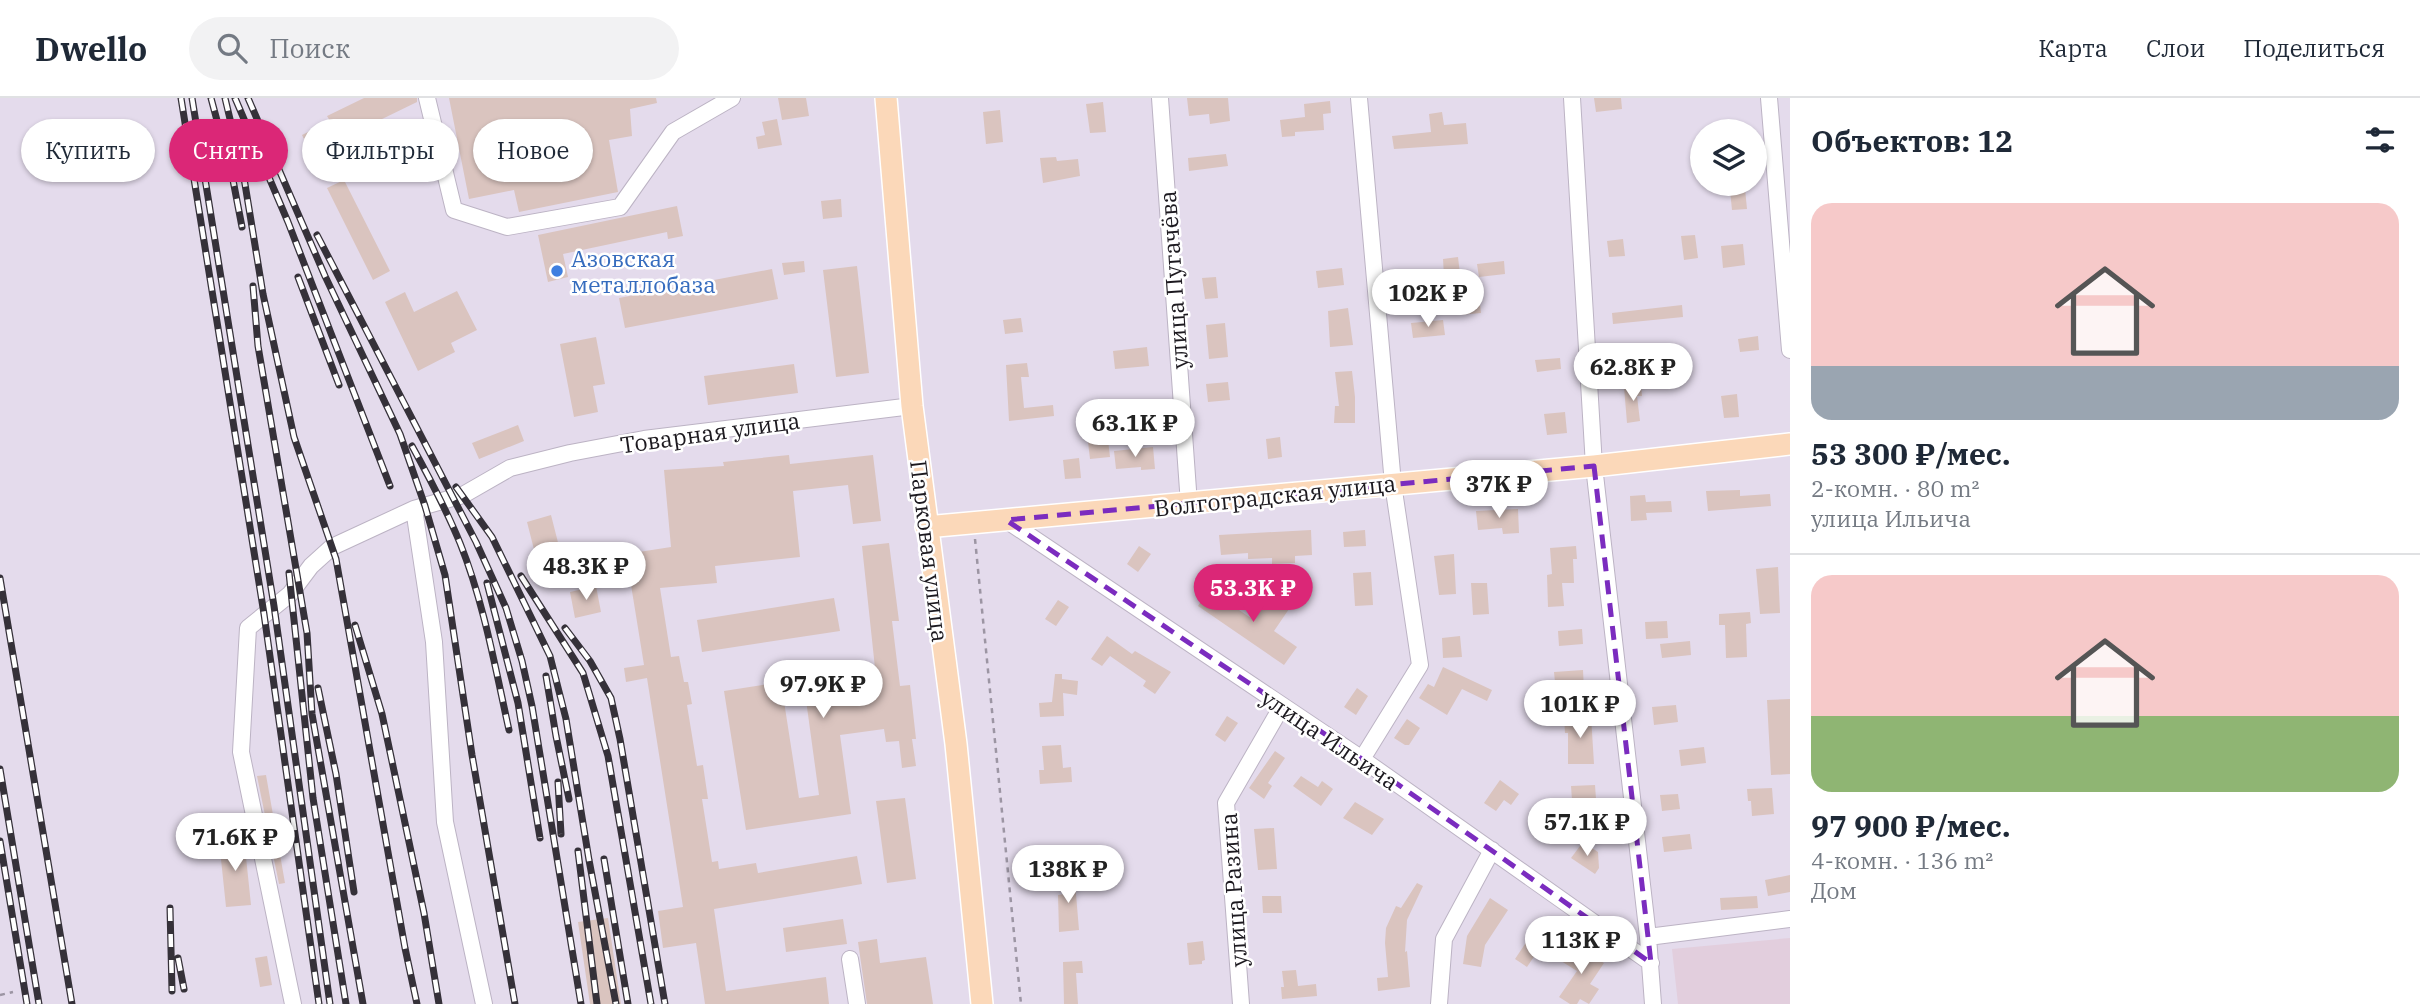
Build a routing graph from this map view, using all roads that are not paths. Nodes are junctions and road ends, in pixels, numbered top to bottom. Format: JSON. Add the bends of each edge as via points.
{"nodes":[{"id":1,"x":427,"y":98,"type":"edge"},
{"id":2,"x":732,"y":98,"type":"edge"},
{"id":3,"x":886,"y":98,"type":"edge"},
{"id":4,"x":1160,"y":98,"type":"edge"},
{"id":5,"x":1359,"y":98,"type":"edge"},
{"id":6,"x":1572,"y":98,"type":"edge"},
{"id":7,"x":1769,"y":98,"type":"edge"},
{"id":8,"x":1784,"y":184,"type":"edge"},
{"id":9,"x":1790,"y":350,"type":"edge"},
{"id":10,"x":912,"y":406,"type":"junction"},
{"id":11,"x":1790,"y":444,"type":"edge"},
{"id":12,"x":1594,"y":466,"type":"junction"},
{"id":13,"x":1393,"y":484,"type":"junction"},
{"id":14,"x":1189,"y":504,"type":"junction"},
{"id":15,"x":414,"y":509,"type":"junction"},
{"id":16,"x":1006,"y":520,"type":"junction"},
{"id":17,"x":926,"y":527,"type":"junction"},
{"id":18,"x":1282,"y":706,"type":"junction"},
{"id":19,"x":1362,"y":760,"type":"junction"},
{"id":20,"x":1492,"y":850,"type":"junction"},
{"id":21,"x":1790,"y":919,"type":"edge"},
{"id":22,"x":1648,"y":937,"type":"junction"},
{"id":23,"x":850,"y":959,"type":"dead end"},
{"id":24,"x":1651,"y":963,"type":"junction"},
{"id":25,"x":483,"y":1003,"type":"edge"},
{"id":26,"x":293,"y":1004,"type":"edge"},
{"id":27,"x":857,"y":1004,"type":"edge"},
{"id":28,"x":982,"y":1004,"type":"edge"},
{"id":29,"x":1241,"y":1004,"type":"edge"},
{"id":30,"x":1439,"y":1004,"type":"edge"},
{"id":31,"x":1653,"y":1004,"type":"edge"}],
"edges":[{"from":1,"to":2,"type":"street","via":[[454,209],[507,227],[620,207],[673,132]]},
{"from":3,"to":10,"type":"main road","name":"Парковая улица"},
{"from":4,"to":14,"type":"street","name":"улица Пугачёва"},
{"from":5,"to":13,"type":"street"},
{"from":6,"to":12,"type":"street"},
{"from":7,"to":8,"type":"street"},
{"from":8,"to":9,"type":"street"},
{"from":10,"to":15,"type":"street","name":"Товарная улица","via":[[644,439],[570,453],[510,468],[463,495]]},
{"from":10,"to":17,"type":"main road","name":"Парковая улица"},
{"from":11,"to":12,"type":"main road","name":"Волгоградская улица"},
{"from":12,"to":13,"type":"main road","name":"Волгоградская улица"},
{"from":12,"to":22,"type":"street"},
{"from":13,"to":14,"type":"main road","name":"Волгоградская улица"},
{"from":13,"to":19,"type":"street","via":[[1420,665]]},
{"from":14,"to":16,"type":"main road","name":"Волгоградская улица"},
{"from":15,"to":25,"type":"street","via":[[434,642],[445,822]]},
{"from":15,"to":26,"type":"street","name":"Товарная улица","via":[[332,547],[290,594],[248,628],[240,752]]},
{"from":16,"to":17,"type":"main road","name":"Волгоградская улица"},
{"from":16,"to":18,"type":"street","name":"улица Ильича"},
{"from":17,"to":28,"type":"main road","name":"Парковая улица","via":[[956,744]]},
{"from":18,"to":19,"type":"street","name":"улица Ильича"},
{"from":18,"to":29,"type":"street","name":"улица Разина","via":[[1226,803]]},
{"from":19,"to":20,"type":"street","name":"улица Ильича"},
{"from":20,"to":24,"type":"street","name":"улица Ильича"},
{"from":20,"to":30,"type":"street","via":[[1444,939]]},
{"from":21,"to":22,"type":"street"},
{"from":22,"to":24,"type":"street"},
{"from":23,"to":27,"type":"street"},
{"from":24,"to":31,"type":"street"}]}
